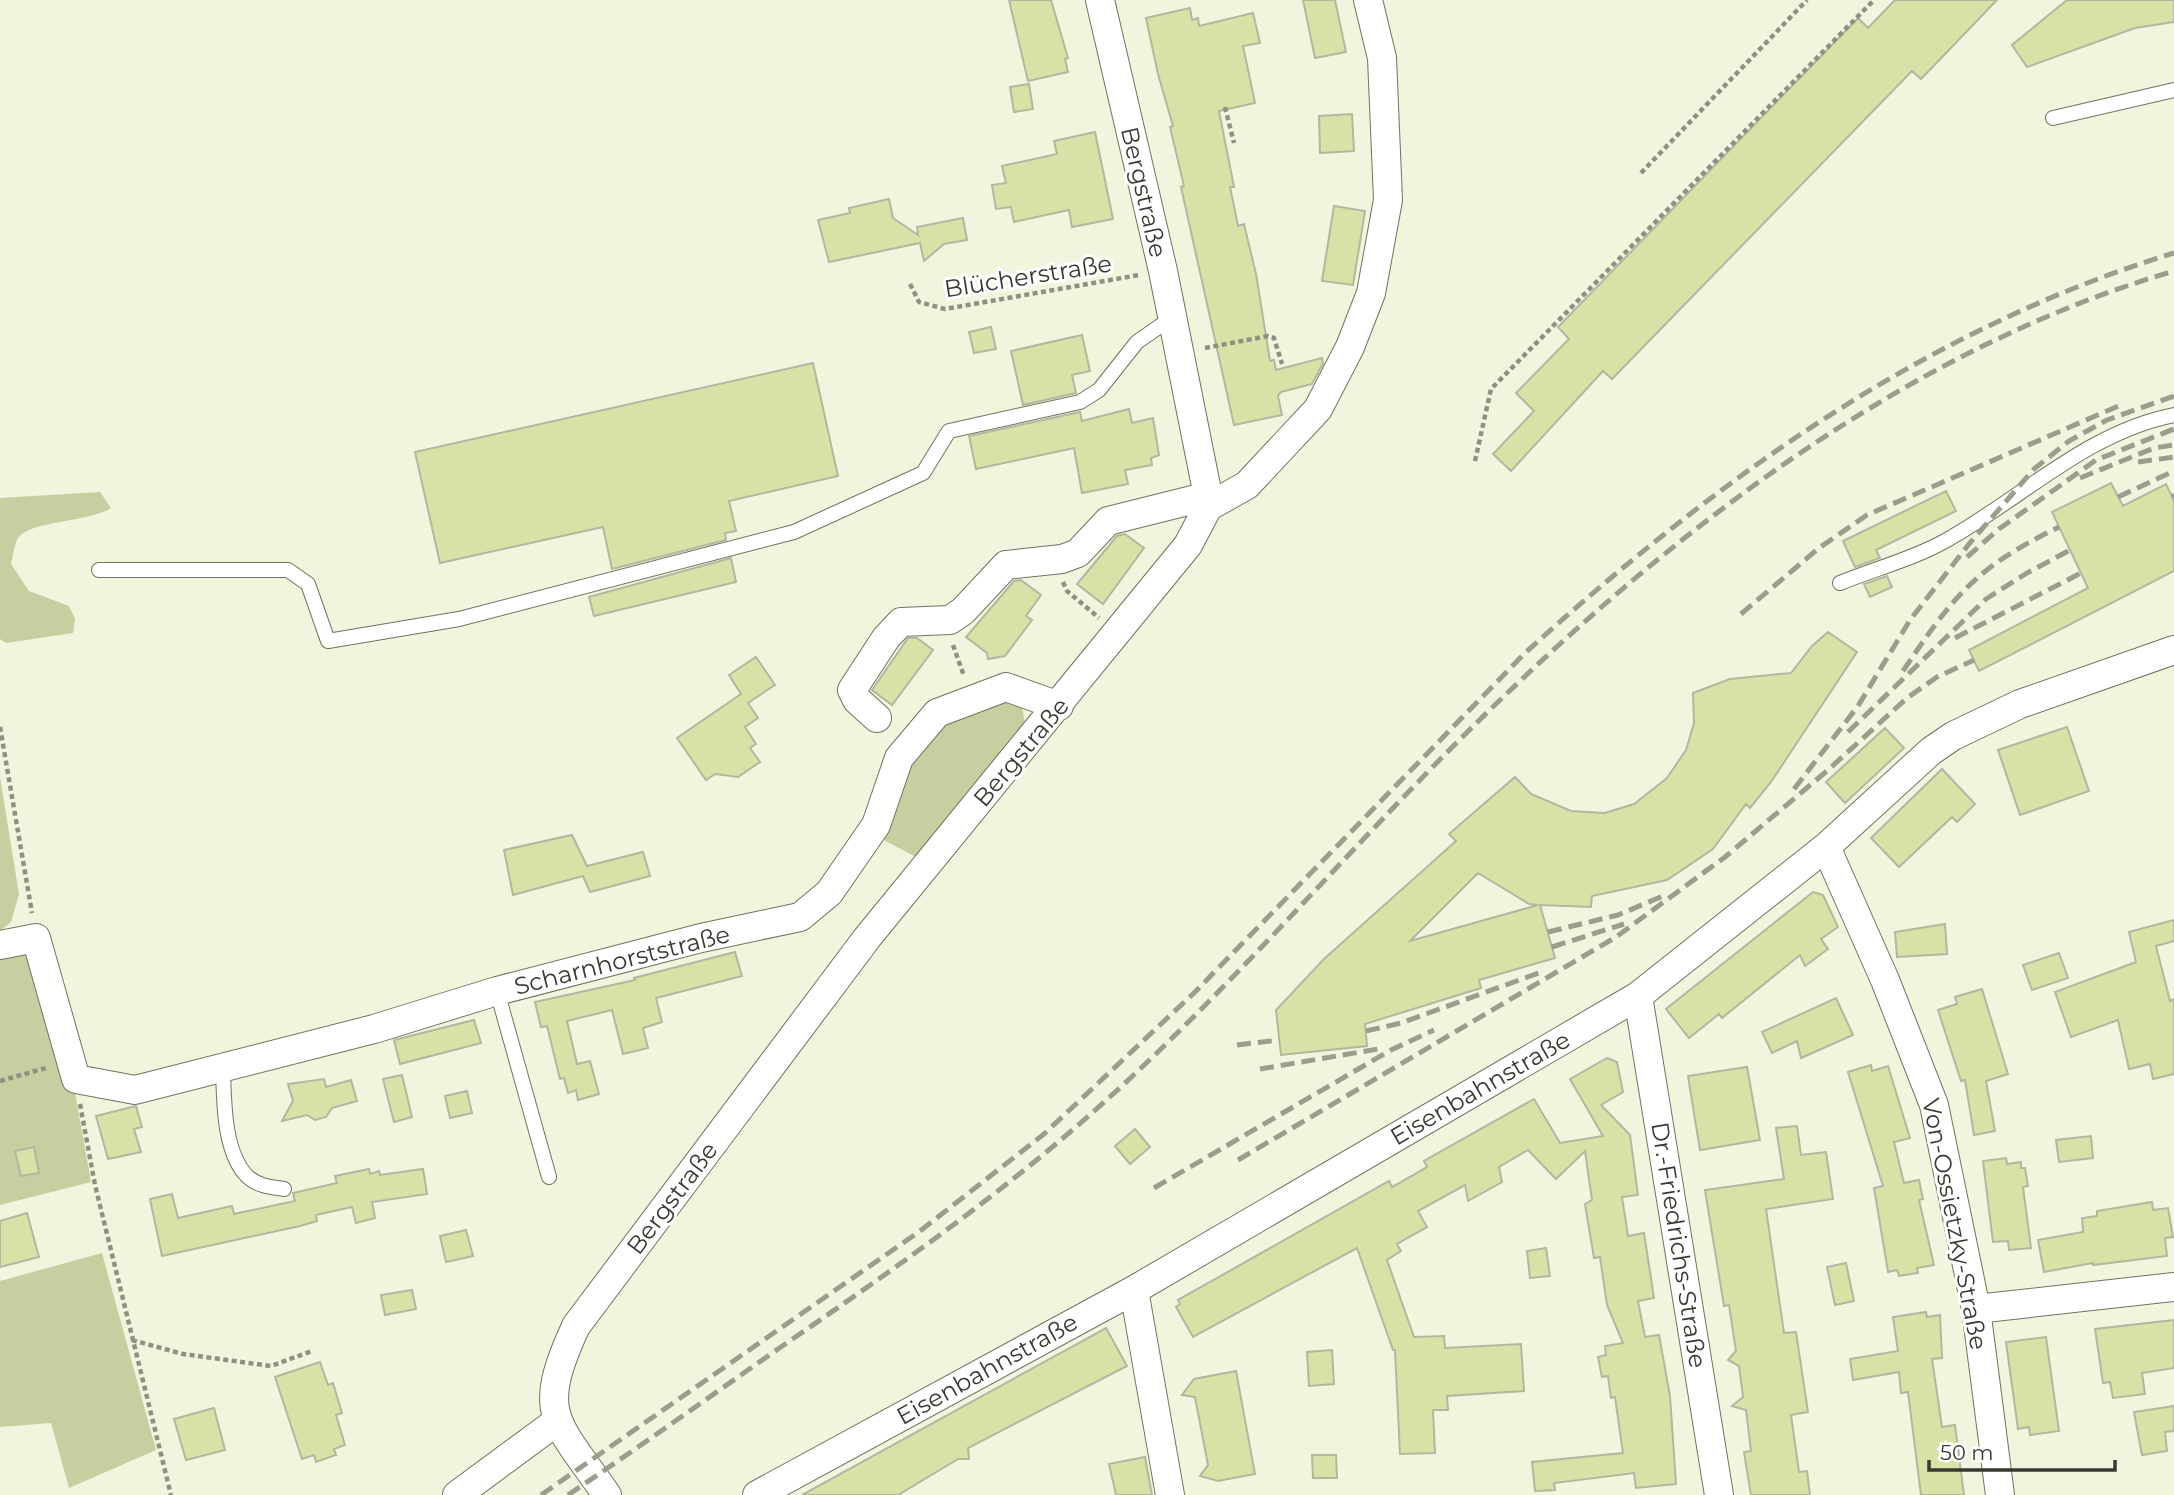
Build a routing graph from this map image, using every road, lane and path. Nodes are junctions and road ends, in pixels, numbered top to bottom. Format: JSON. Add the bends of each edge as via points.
{"nodes":[{"id":1,"x":1100,"y":0,"type":"edge"},
{"id":2,"x":1368,"y":0,"type":"edge"},
{"id":3,"x":1807,"y":0,"type":"edge"},
{"id":4,"x":1874,"y":0,"type":"edge"},
{"id":5,"x":2174,"y":90,"type":"edge"},
{"id":6,"x":1225,"y":107,"type":"dead end"},
{"id":7,"x":2053,"y":118,"type":"dead end"},
{"id":8,"x":1234,"y":143,"type":"dead end"},
{"id":9,"x":1641,"y":173,"type":"dead end"},
{"id":10,"x":1163,"y":271,"type":"junction"},
{"id":11,"x":910,"y":284,"type":"dead end"},
{"id":12,"x":1173,"y":317,"type":"junction"},
{"id":13,"x":1180,"y":352,"type":"junction"},
{"id":14,"x":1282,"y":365,"type":"dead end"},
{"id":15,"x":2174,"y":415,"type":"edge"},
{"id":16,"x":1475,"y":461,"type":"dead end"},
{"id":17,"x":1208,"y":502,"type":"junction"},
{"id":18,"x":99,"y":570,"type":"dead end"},
{"id":19,"x":1061,"y":577,"type":"dead end"},
{"id":20,"x":1840,"y":583,"type":"dead end"},
{"id":21,"x":1081,"y":605,"type":"dead end"},
{"id":22,"x":2174,"y":650,"type":"edge"},
{"id":23,"x":1059,"y":706,"type":"junction"},
{"id":24,"x":877,"y":718,"type":"dead end"},
{"id":25,"x":0,"y":727,"type":"edge"},
{"id":26,"x":1826,"y":847,"type":"junction"},
{"id":27,"x":36,"y":938,"type":"junction"},
{"id":28,"x":0,"y":945,"type":"edge"},
{"id":29,"x":497,"y":991,"type":"junction"},
{"id":30,"x":1638,"y":996,"type":"junction"},
{"id":31,"x":223,"y":1067,"type":"junction"},
{"id":32,"x":73,"y":1070,"type":"junction"},
{"id":33,"x":0,"y":1081,"type":"edge"},
{"id":34,"x":550,"y":1177,"type":"dead end"},
{"id":35,"x":284,"y":1189,"type":"dead end"},
{"id":36,"x":2174,"y":1287,"type":"edge"},
{"id":37,"x":1134,"y":1290,"type":"junction"},
{"id":38,"x":1976,"y":1308,"type":"junction"},
{"id":39,"x":132,"y":1340,"type":"junction"},
{"id":40,"x":312,"y":1351,"type":"dead end"},
{"id":41,"x":556,"y":1422,"type":"junction"},
{"id":42,"x":171,"y":1495,"type":"edge"},
{"id":43,"x":457,"y":1495,"type":"edge"},
{"id":44,"x":607,"y":1495,"type":"edge"},
{"id":45,"x":757,"y":1495,"type":"edge"},
{"id":46,"x":1170,"y":1495,"type":"edge"},
{"id":47,"x":1719,"y":1495,"type":"edge"},
{"id":48,"x":2000,"y":1495,"type":"edge"}],
"edges":[{"from":1,"to":10,"type":"street","name":"Bergstraße"},
{"from":2,"to":17,"type":"street","via":[[1382,58],[1388,200],[1371,293],[1350,347],[1318,408],[1247,485]]},
{"from":3,"to":9,"type":"path"},
{"from":4,"to":16,"type":"path","via":[[1491,389]]},
{"from":5,"to":7,"type":"lane"},
{"from":6,"to":8,"type":"path"},
{"from":10,"to":11,"type":"path","name":"Blücherstraße","via":[[945,309],[919,302]]},
{"from":10,"to":12,"type":"street","name":"Bergstraße"},
{"from":12,"to":13,"type":"street","name":"Bergstraße"},
{"from":12,"to":18,"type":"lane","via":[[1137,342],[1099,390],[1080,402],[949,431],[923,473],[794,532],[459,620],[328,641],[308,584],[288,570]]},
{"from":13,"to":14,"type":"path","via":[[1268,336],[1274,338]]},
{"from":13,"to":17,"type":"street","name":"Bergstraße"},
{"from":15,"to":20,"type":"lane","via":[[2111,434],[1944,542]]},
{"from":17,"to":23,"type":"street","name":"Bergstraße","via":[[1188,545]]},
{"from":17,"to":24,"type":"street","via":[[1108,521],[1078,553],[1006,565],[950,620],[901,622],[852,690]]},
{"from":19,"to":21,"type":"path"},
{"from":22,"to":26,"type":"street","name":"Eisenbahnstraße","via":[[2020,704],[1952,736]]},
{"from":23,"to":29,"type":"street","name":"Scharnhorststraße","via":[[1006,687],[937,713],[899,758],[876,825],[829,893],[800,917],[701,937]]},
{"from":23,"to":41,"type":"street","name":"Bergstraße","via":[[867,938],[576,1325],[557,1368]]},
{"from":25,"to":27,"type":"path"},
{"from":26,"to":30,"type":"street","name":"Eisenbahnstraße"},
{"from":26,"to":38,"type":"street","name":"Von-Ossietzky-Straße","via":[[1934,1105]]},
{"from":27,"to":28,"type":"street"},
{"from":27,"to":32,"type":"street"},
{"from":29,"to":31,"type":"street","name":"Scharnhorststraße","via":[[374,1029]]},
{"from":29,"to":34,"type":"lane"},
{"from":30,"to":37,"type":"street","name":"Eisenbahnstraße"},
{"from":30,"to":47,"type":"street","name":"Dr.-Friedrichs-Straße"},
{"from":31,"to":32,"type":"street","name":"Scharnhorststraße","via":[[135,1090]]},
{"from":31,"to":35,"type":"lane","via":[[224,1114],[240,1167],[263,1186]]},
{"from":32,"to":33,"type":"path"},
{"from":32,"to":39,"type":"path"},
{"from":36,"to":38,"type":"street"},
{"from":37,"to":45,"type":"street","name":"Eisenbahnstraße"},
{"from":37,"to":46,"type":"street"},
{"from":38,"to":48,"type":"street","name":"Von-Ossietzky-Straße"},
{"from":39,"to":40,"type":"path","via":[[183,1354],[271,1366]]},
{"from":39,"to":42,"type":"path"},
{"from":41,"to":43,"type":"street"},
{"from":41,"to":44,"type":"street"}]}
